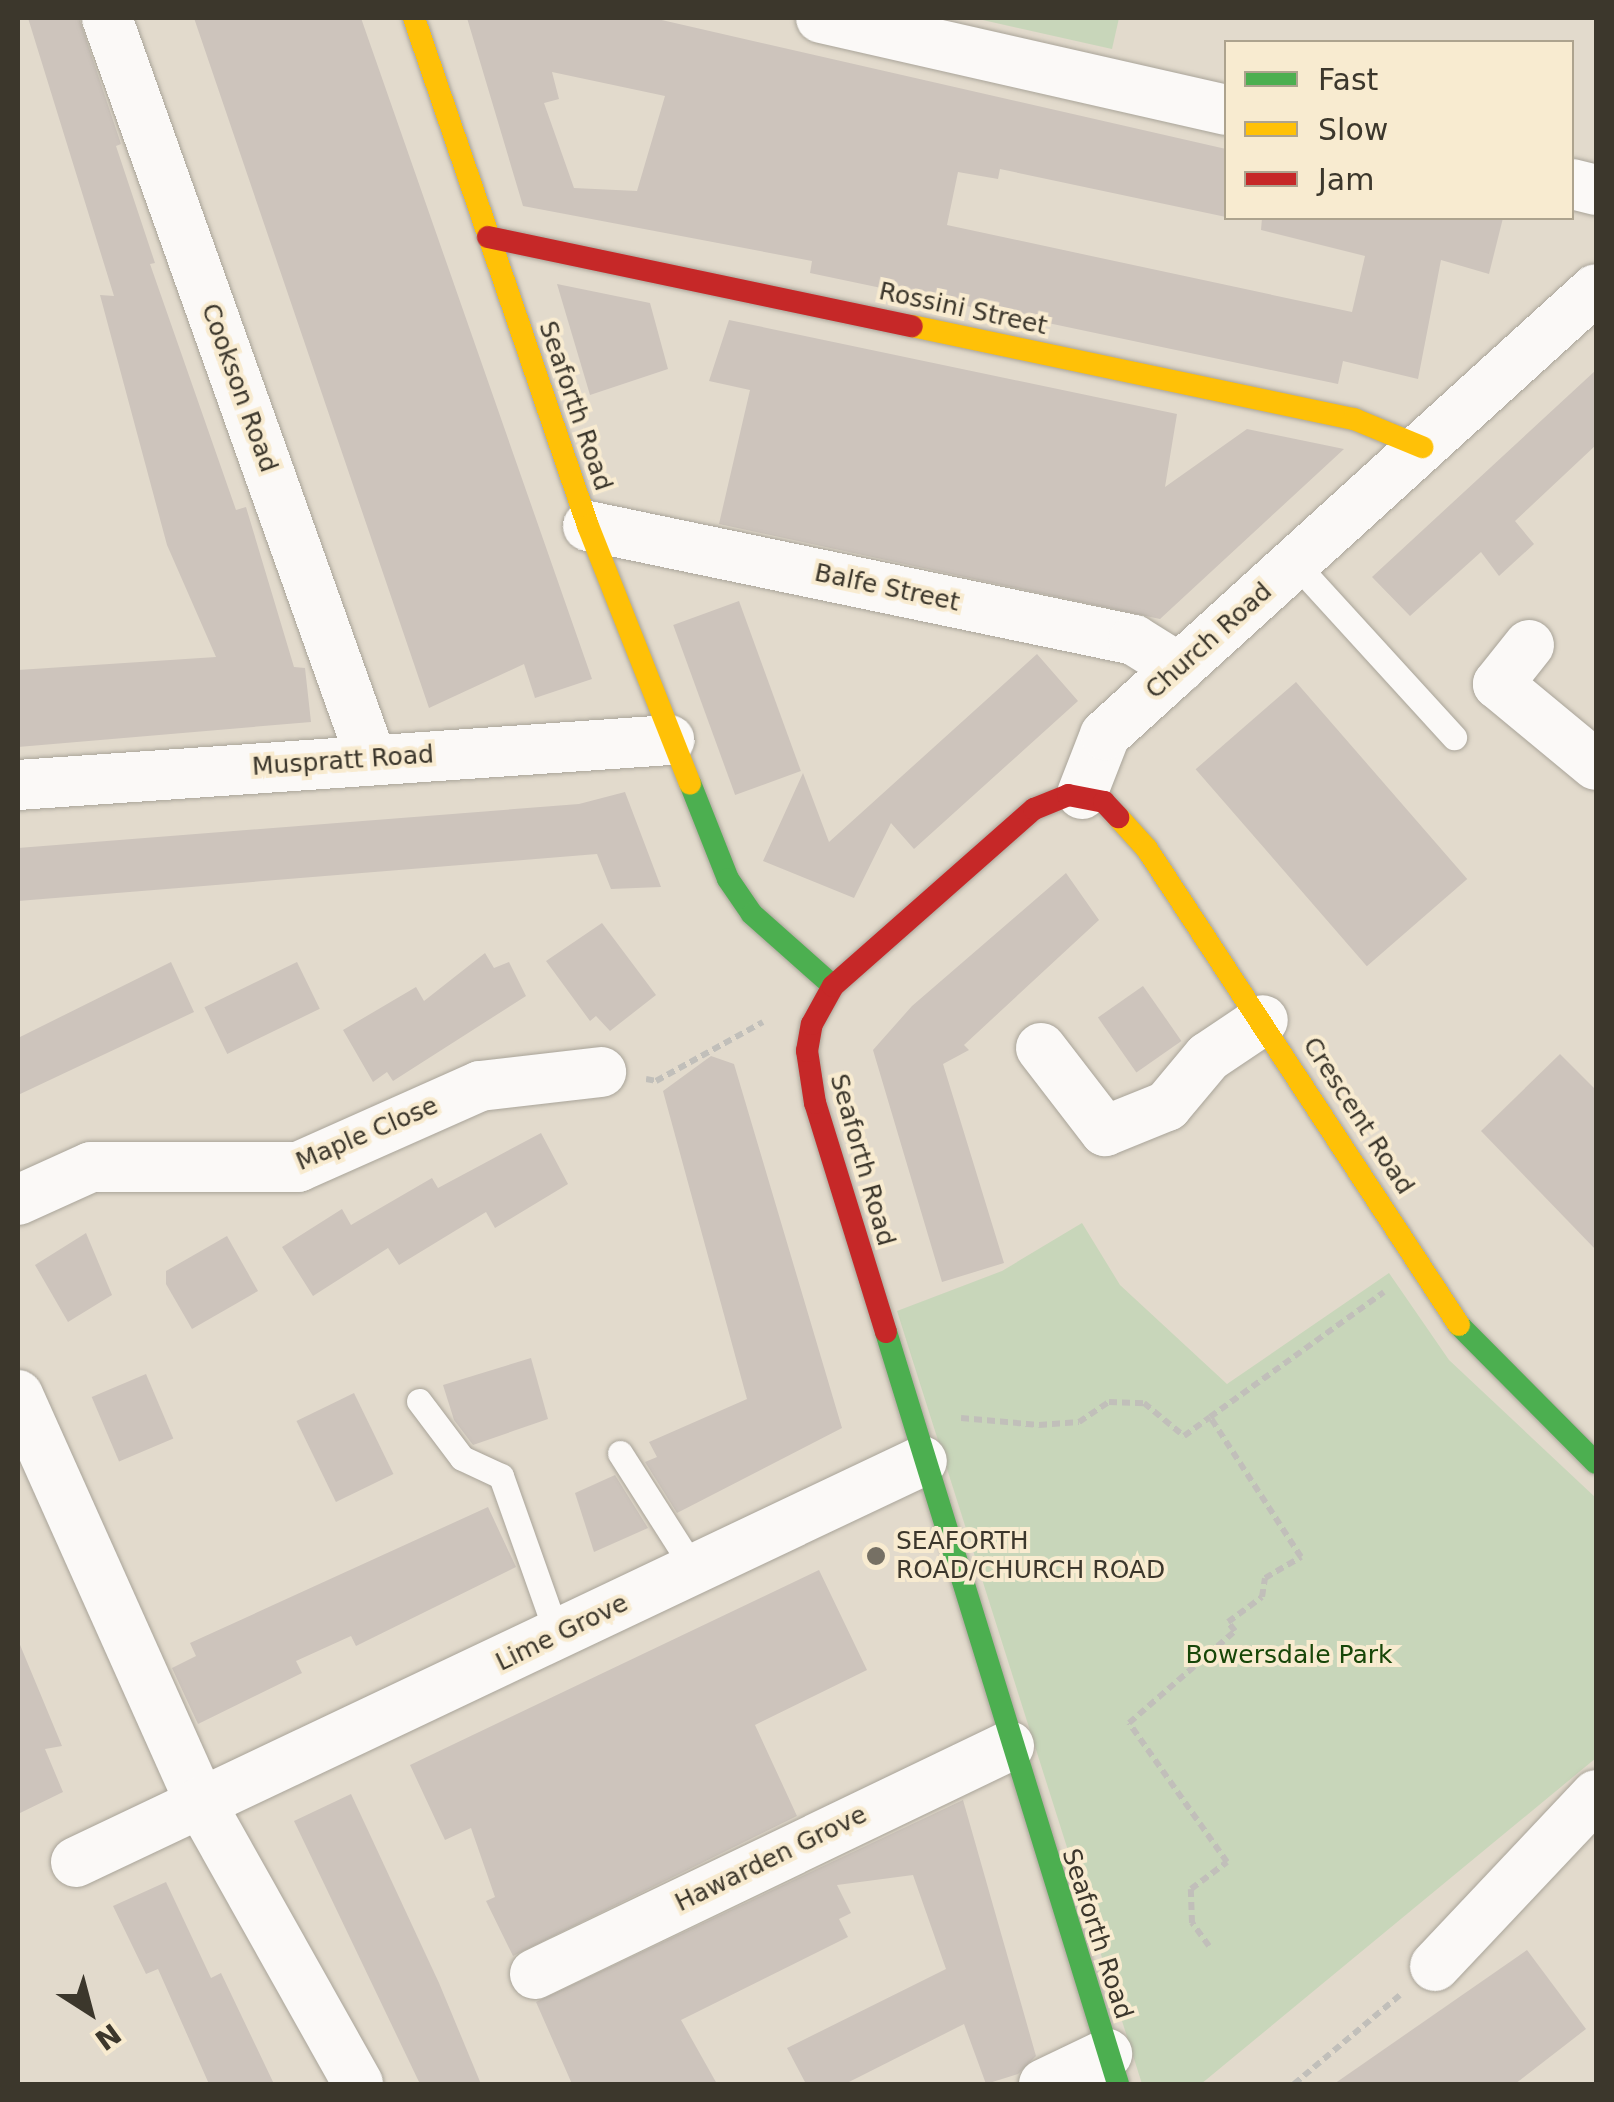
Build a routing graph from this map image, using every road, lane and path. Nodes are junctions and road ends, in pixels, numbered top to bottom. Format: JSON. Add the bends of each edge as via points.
{"nodes":[{"id":1,"x":108,"y":18,"type":"edge"},
{"id":2,"x":414,"y":18,"type":"edge"},
{"id":3,"x":821,"y":18,"type":"edge"},
{"id":4,"x":880,"y":24,"type":"edge"},
{"id":5,"x":1224,"y":110,"type":"edge"},
{"id":6,"x":488,"y":237,"type":"junction"},
{"id":7,"x":1596,"y":289,"type":"edge"},
{"id":8,"x":1422,"y":447,"type":"junction"},
{"id":9,"x":588,"y":526,"type":"junction"},
{"id":10,"x":1295,"y":563,"type":"junction"},
{"id":11,"x":1529,"y":645,"type":"dead end"},
{"id":12,"x":1179,"y":668,"type":"junction"},
{"id":13,"x":1454,"y":737,"type":"dead end"},
{"id":14,"x":669,"y":740,"type":"junction"},
{"id":15,"x":371,"y":758,"type":"junction"},
{"id":16,"x":1596,"y":766,"type":"edge"},
{"id":17,"x":18,"y":785,"type":"edge"},
{"id":18,"x":1082,"y":794,"type":"junction"},
{"id":19,"x":828,"y":994,"type":"junction"},
{"id":20,"x":1263,"y":1020,"type":"junction"},
{"id":21,"x":1041,"y":1048,"type":"dead end"},
{"id":22,"x":600,"y":1072,"type":"joint"},
{"id":23,"x":18,"y":1200,"type":"edge"},
{"id":24,"x":1418,"y":1261,"type":"junction"},
{"id":25,"x":18,"y":1398,"type":"edge"},
{"id":26,"x":954,"y":1400,"type":"dead end"},
{"id":27,"x":419,"y":1401,"type":"dead end"},
{"id":28,"x":1210,"y":1417,"type":"junction"},
{"id":29,"x":620,"y":1453,"type":"dead end"},
{"id":30,"x":922,"y":1461,"type":"junction"},
{"id":31,"x":1596,"y":1463,"type":"edge"},
{"id":32,"x":694,"y":1569,"type":"junction"},
{"id":33,"x":558,"y":1637,"type":"junction"},
{"id":34,"x":1009,"y":1746,"type":"junction"},
{"id":35,"x":1596,"y":1795,"type":"edge"},
{"id":36,"x":200,"y":1802,"type":"junction"},
{"id":37,"x":76,"y":1862,"type":"dead end"},
{"id":38,"x":1209,"y":1946,"type":"dead end"},
{"id":39,"x":1435,"y":1966,"type":"joint"},
{"id":40,"x":535,"y":1974,"type":"dead end"},
{"id":41,"x":1112,"y":2069,"type":"edge"},
{"id":42,"x":358,"y":2084,"type":"edge"},
{"id":43,"x":1044,"y":2084,"type":"edge"},
{"id":44,"x":1294,"y":2084,"type":"edge"}],
"edges":[{"from":1,"to":15,"type":"street","name":"Cookson Road"},
{"from":2,"to":6,"type":"main road","name":"Seaforth Road"},
{"from":3,"to":4,"type":"street"},
{"from":4,"to":5,"type":"street"},
{"from":6,"to":8,"type":"main road","name":"Rossini Street","via":[[1354,419]]},
{"from":6,"to":9,"type":"main road","name":"Seaforth Road"},
{"from":7,"to":8,"type":"street","name":"Church Road"},
{"from":8,"to":10,"type":"street","name":"Church Road"},
{"from":9,"to":12,"type":"street","name":"Balfe Street","via":[[1134,640]]},
{"from":9,"to":14,"type":"main road","name":"Seaforth Road"},
{"from":10,"to":12,"type":"street","name":"Church Road"},
{"from":10,"to":13,"type":"lane"},
{"from":11,"to":16,"type":"street","via":[[1498,684]]},
{"from":12,"to":18,"type":"street","name":"Church Road","via":[[1105,735]]},
{"from":14,"to":15,"type":"street","name":"Muspratt Road"},
{"from":14,"to":19,"type":"main road","name":"Seaforth Road","via":[[739,898]]},
{"from":15,"to":17,"type":"street","name":"Muspratt Road"},
{"from":18,"to":19,"type":"main road","via":[[1050,800],[1014,824]]},
{"from":18,"to":20,"type":"main road","name":"Crescent Road","via":[[1115,810],[1148,849]]},
{"from":19,"to":22,"type":"path","via":[[740,1031],[656,1081]]},
{"from":19,"to":30,"type":"main road","name":"Seaforth Road","via":[[810,1038],[808,1075]]},
{"from":20,"to":21,"type":"street","via":[[1208,1057],[1167,1106],[1105,1131]]},
{"from":20,"to":24,"type":"main road","name":"Crescent Road"},
{"from":22,"to":23,"type":"street","name":"Maple Close","via":[[480,1086],[298,1166],[90,1167]]},
{"from":24,"to":28,"type":"path"},
{"from":24,"to":31,"type":"main road","name":"Crescent Road","via":[[1468,1338]]},
{"from":25,"to":36,"type":"street"},
{"from":26,"to":28,"type":"path","via":[[960,1418],[987,1425],[1012,1418],[1039,1426],[1079,1422],[1109,1402],[1144,1403],[1184,1436]]},
{"from":27,"to":33,"type":"lane","via":[[462,1458],[501,1476]]},
{"from":28,"to":38,"type":"path","via":[[1301,1558],[1265,1578],[1262,1597],[1228,1622],[1235,1632],[1129,1723],[1227,1862],[1191,1888],[1192,1922]]},
{"from":29,"to":32,"type":"lane"},
{"from":30,"to":32,"type":"street","name":"Lime Grove"},
{"from":30,"to":34,"type":"main road","name":"Seaforth Road"},
{"from":32,"to":33,"type":"street","name":"Lime Grove"},
{"from":33,"to":36,"type":"street","name":"Lime Grove"},
{"from":34,"to":40,"type":"street","name":"Hawarden Grove"},
{"from":34,"to":41,"type":"main road","name":"Seaforth Road"},
{"from":35,"to":39,"type":"street"},
{"from":36,"to":37,"type":"street","name":"Lime Grove"},
{"from":36,"to":42,"type":"street"},
{"from":39,"to":44,"type":"path"},
{"from":41,"to":43,"type":"street"}]}
